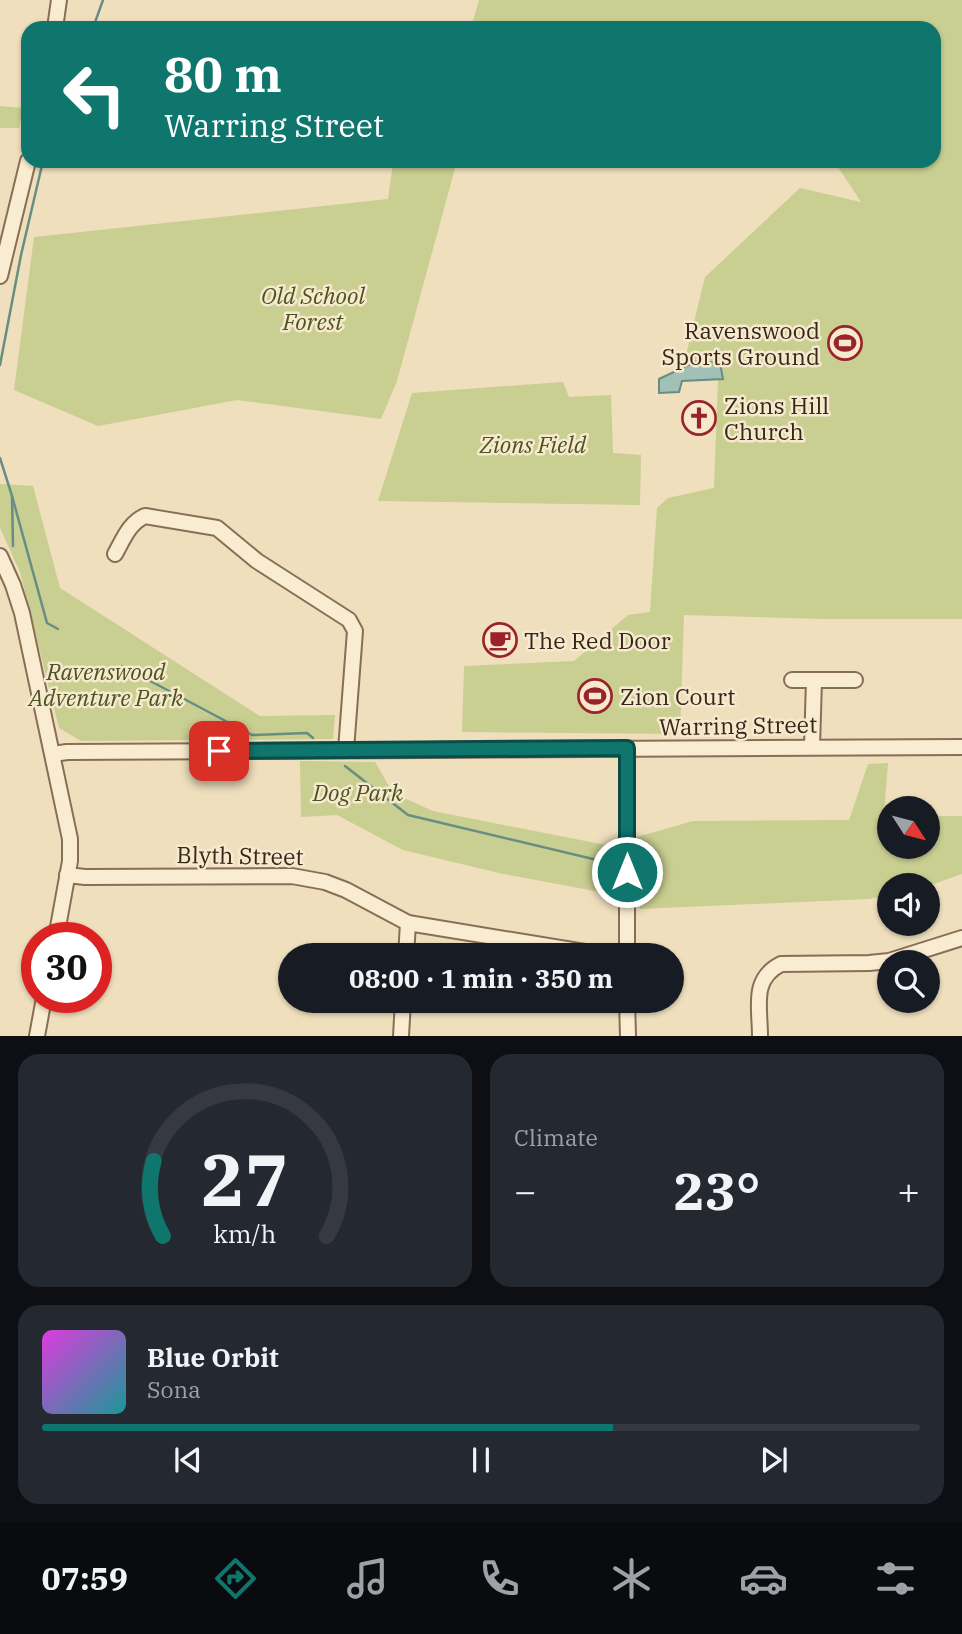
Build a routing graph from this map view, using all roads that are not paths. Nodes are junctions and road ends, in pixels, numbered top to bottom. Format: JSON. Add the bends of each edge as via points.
{"nodes":[{"id":1,"x":59,"y":0,"type":"edge"},
{"id":2,"x":56,"y":21,"type":"edge"},
{"id":3,"x":26,"y":168,"type":"edge"},
{"id":4,"x":0,"y":276,"type":"edge"},
{"id":5,"x":115,"y":554,"type":"dead end"},
{"id":6,"x":0,"y":556,"type":"edge"},
{"id":7,"x":792,"y":680,"type":"dead end"},
{"id":8,"x":814,"y":680,"type":"junction"},
{"id":9,"x":855,"y":680,"type":"dead end"},
{"id":10,"x":812,"y":747,"type":"junction"},
{"id":11,"x":962,"y":747,"type":"edge"},
{"id":12,"x":627,"y":748,"type":"junction"},
{"id":13,"x":346,"y":750,"type":"junction"},
{"id":14,"x":53,"y":754,"type":"junction"},
{"id":15,"x":67,"y":875,"type":"junction"},
{"id":16,"x":59,"y":922,"type":"edge"},
{"id":17,"x":408,"y":923,"type":"junction"},
{"id":18,"x":962,"y":938,"type":"edge"},
{"id":19,"x":407,"y":943,"type":"edge"},
{"id":20,"x":530,"y":943,"type":"edge"},
{"id":21,"x":627,"y":943,"type":"edge"},
{"id":22,"x":41,"y":1013,"type":"edge"},
{"id":23,"x":402,"y":1013,"type":"edge"},
{"id":24,"x":627,"y":1013,"type":"edge"},
{"id":25,"x":37,"y":1035,"type":"edge"},
{"id":26,"x":401,"y":1035,"type":"edge"},
{"id":27,"x":628,"y":1035,"type":"edge"},
{"id":28,"x":760,"y":1035,"type":"edge"}],
"edges":[{"from":1,"to":2,"type":"street"},
{"from":3,"to":4,"type":"street"},
{"from":5,"to":13,"type":"street","via":[[130,528],[145,516],[217,528],[257,561],[349,620],[355,631]]},
{"from":6,"to":14,"type":"street","via":[[20,606]]},
{"from":7,"to":8,"type":"street"},
{"from":8,"to":9,"type":"street"},
{"from":8,"to":10,"type":"street"},
{"from":10,"to":11,"type":"street","name":"Warring Street"},
{"from":10,"to":12,"type":"street","name":"Warring Street"},
{"from":12,"to":13,"type":"street","name":"Warring Street"},
{"from":12,"to":21,"type":"street"},
{"from":13,"to":14,"type":"street","name":"Warring Street"},
{"from":14,"to":15,"type":"street","via":[[70,839]]},
{"from":15,"to":16,"type":"street"},
{"from":15,"to":17,"type":"street","name":"Blyth Street","via":[[292,876],[346,890]]},
{"from":17,"to":19,"type":"street"},
{"from":17,"to":20,"type":"street","name":"Blyth Street"},
{"from":18,"to":28,"type":"street","via":[[879,962],[781,964],[762,979]]},
{"from":22,"to":25,"type":"street"},
{"from":23,"to":26,"type":"street"},
{"from":24,"to":27,"type":"street"}]}
